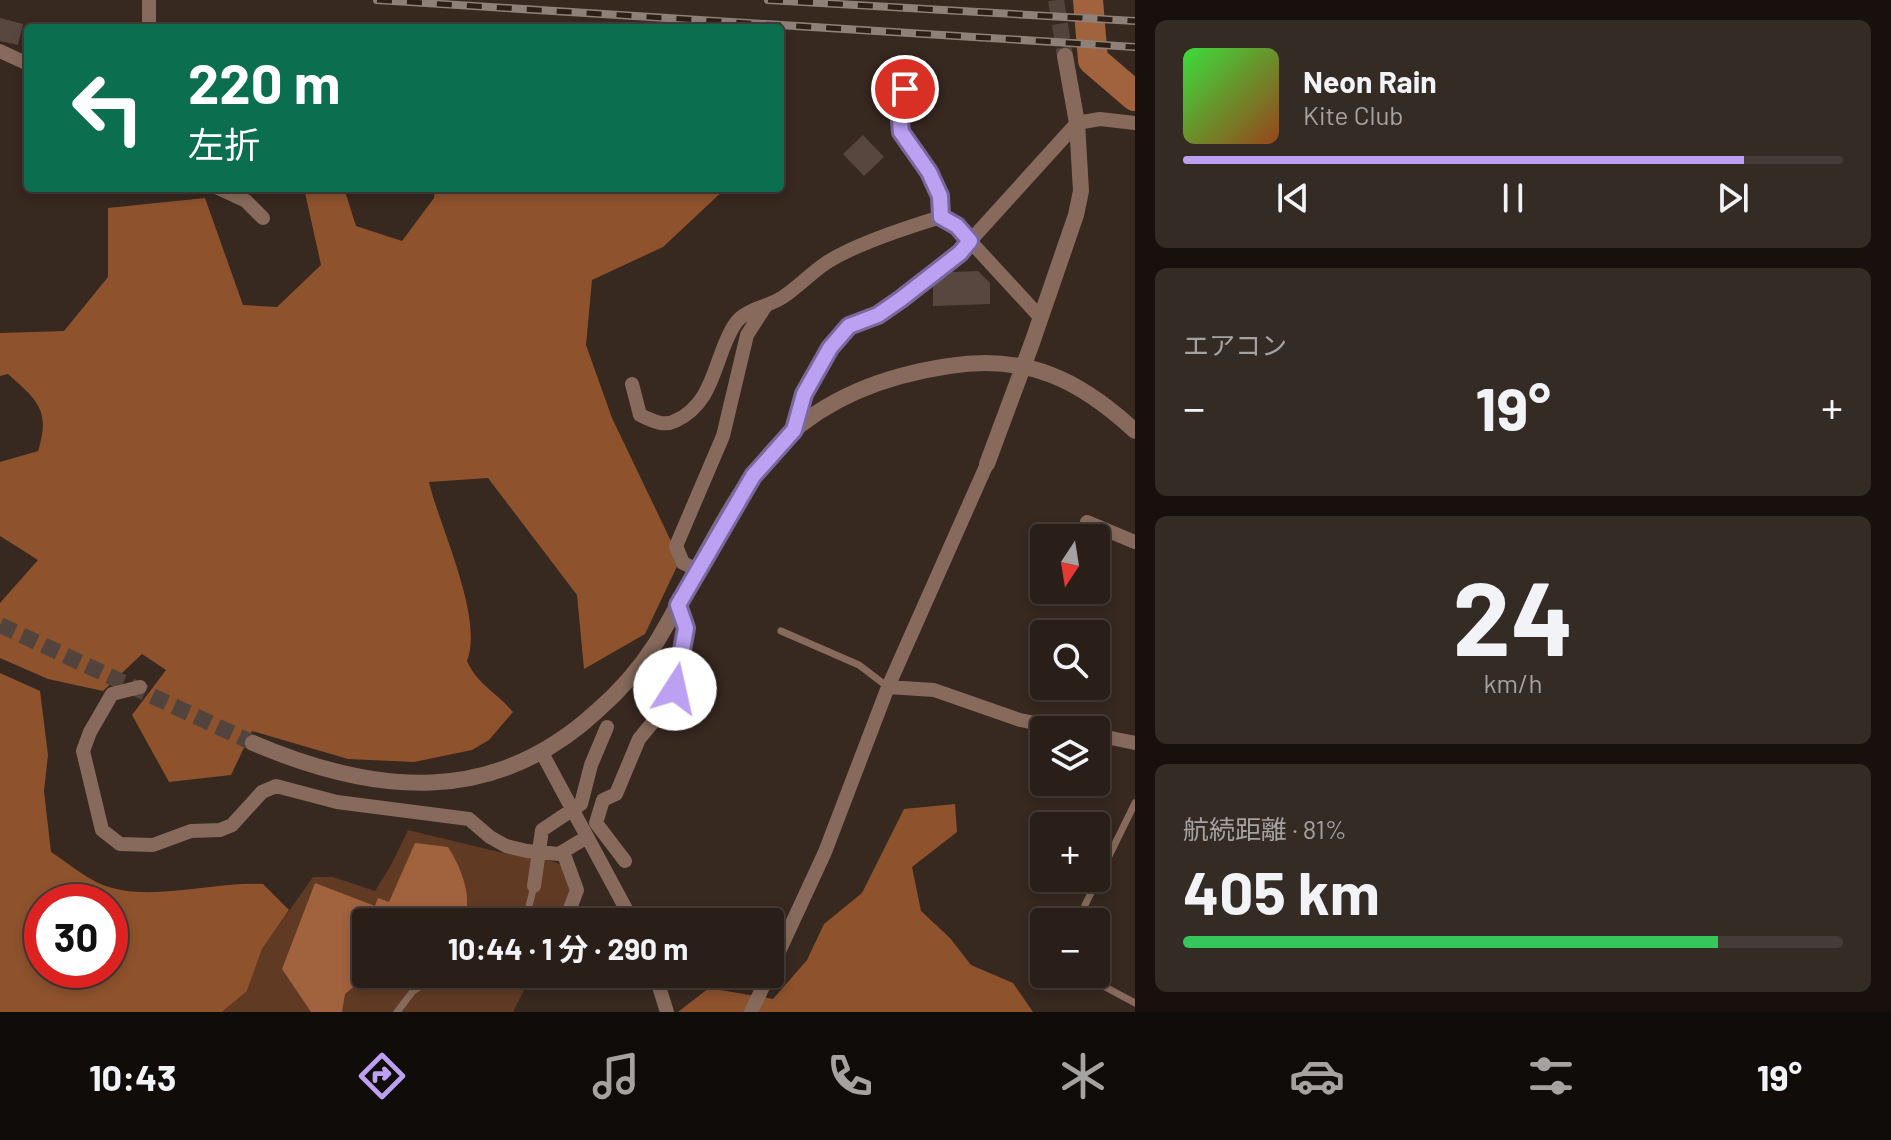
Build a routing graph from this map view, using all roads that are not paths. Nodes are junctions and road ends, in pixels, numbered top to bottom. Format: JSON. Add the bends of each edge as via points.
{"nodes":[{"id":1,"x":149,"y":0,"type":"edge"},
{"id":2,"x":149,"y":24,"type":"edge"},
{"id":3,"x":0,"y":51,"type":"edge"},
{"id":4,"x":1065,"y":56,"type":"tunnel mouth"},
{"id":5,"x":24,"y":62,"type":"edge"},
{"id":6,"x":911,"y":69,"type":"dead end"},
{"id":7,"x":1077,"y":123,"type":"junction"},
{"id":8,"x":1135,"y":123,"type":"edge"},
{"id":9,"x":227,"y":192,"type":"edge"},
{"id":10,"x":941,"y":217,"type":"junction"},
{"id":11,"x":263,"y":218,"type":"dead end"},
{"id":12,"x":970,"y":241,"type":"junction"},
{"id":13,"x":765,"y":307,"type":"junction"},
{"id":14,"x":1040,"y":317,"type":"junction"},
{"id":15,"x":1024,"y":365,"type":"junction"},
{"id":16,"x":632,"y":384,"type":"dead end"},
{"id":17,"x":794,"y":430,"type":"junction"},
{"id":18,"x":1135,"y":431,"type":"edge"},
{"id":19,"x":987,"y":464,"type":"joint"},
{"id":20,"x":1087,"y":522,"type":"dead end"},
{"id":21,"x":1135,"y":542,"type":"edge"},
{"id":22,"x":698,"y":570,"type":"junction"},
{"id":23,"x":678,"y":605,"type":"junction"},
{"id":24,"x":781,"y":631,"type":"dead end"},
{"id":25,"x":140,"y":687,"type":"dead end"},
{"id":26,"x":888,"y":687,"type":"junction"},
{"id":27,"x":1030,"y":722,"type":"edge"},
{"id":28,"x":607,"y":727,"type":"dead end"},
{"id":29,"x":1110,"y":738,"type":"edge"},
{"id":30,"x":253,"y":743,"type":"tunnel mouth"},
{"id":31,"x":1135,"y":743,"type":"edge"},
{"id":32,"x":542,"y":753,"type":"junction"},
{"id":33,"x":1135,"y":803,"type":"edge"},
{"id":34,"x":573,"y":810,"type":"junction"},
{"id":35,"x":587,"y":837,"type":"junction"},
{"id":36,"x":539,"y":851,"type":"junction"},
{"id":37,"x":563,"y":852,"type":"junction"},
{"id":38,"x":625,"y":861,"type":"dead end"},
{"id":39,"x":534,"y":886,"type":"joint"},
{"id":40,"x":1085,"y":905,"type":"dead end"},
{"id":41,"x":528,"y":908,"type":"edge"},
{"id":42,"x":570,"y":908,"type":"edge"},
{"id":43,"x":625,"y":908,"type":"edge"},
{"id":44,"x":784,"y":941,"type":"edge"},
{"id":45,"x":418,"y":988,"type":"edge"},
{"id":46,"x":659,"y":988,"type":"edge"},
{"id":47,"x":762,"y":988,"type":"edge"},
{"id":48,"x":1107,"y":988,"type":"edge"},
{"id":49,"x":1135,"y":1003,"type":"edge"},
{"id":50,"x":397,"y":1012,"type":"edge"},
{"id":51,"x":667,"y":1012,"type":"edge"},
{"id":52,"x":751,"y":1012,"type":"edge"}],
"edges":[{"from":1,"to":2,"type":"street"},
{"from":3,"to":5,"type":"street"},
{"from":4,"to":7,"type":"street"},
{"from":6,"to":10,"type":"lane","via":[[899,110],[901,132],[929,172],[940,196]]},
{"from":7,"to":8,"type":"street"},
{"from":7,"to":12,"type":"street"},
{"from":7,"to":14,"type":"street","via":[[1081,191]]},
{"from":9,"to":11,"type":"street"},
{"from":10,"to":12,"type":"street"},
{"from":10,"to":13,"type":"street","via":[[828,261]]},
{"from":12,"to":14,"type":"street"},
{"from":12,"to":17,"type":"street","via":[[901,299],[849,326],[804,394]]},
{"from":13,"to":16,"type":"street","via":[[735,323],[711,384],[673,423],[640,415]]},
{"from":13,"to":22,"type":"street","via":[[747,335],[723,436],[676,546],[683,563]]},
{"from":14,"to":15,"type":"street"},
{"from":15,"to":17,"type":"street","via":[[957,365],[899,375],[852,392]]},
{"from":15,"to":18,"type":"street","via":[[1105,403]]},
{"from":15,"to":19,"type":"street"},
{"from":17,"to":22,"type":"street","via":[[753,476]]},
{"from":19,"to":26,"type":"street"},
{"from":20,"to":21,"type":"street"},
{"from":22,"to":23,"type":"street"},
{"from":23,"to":32,"type":"street","via":[[623,686],[584,724]]},
{"from":23,"to":38,"type":"street","via":[[686,628],[675,689],[639,739],[616,794],[603,800],[596,823]]},
{"from":24,"to":26,"type":"lane","via":[[859,665]]},
{"from":25,"to":36,"type":"street","via":[[112,694],[83,751],[102,830],[120,844],[153,845],[191,831],[220,830],[276,786],[337,802],[469,819],[506,846]]},
{"from":26,"to":27,"type":"street","via":[[934,690]]},
{"from":26,"to":44,"type":"street","via":[[825,852]]},
{"from":28,"to":34,"type":"street","via":[[581,804]]},
{"from":29,"to":31,"type":"street"},
{"from":30,"to":32,"type":"street","via":[[298,763],[377,781],[416,783],[486,775]]},
{"from":32,"to":34,"type":"street"},
{"from":33,"to":40,"type":"lane"},
{"from":34,"to":35,"type":"street"},
{"from":34,"to":36,"type":"street","via":[[542,830]]},
{"from":35,"to":37,"type":"street"},
{"from":35,"to":43,"type":"street"},
{"from":36,"to":37,"type":"street"},
{"from":36,"to":39,"type":"street"},
{"from":37,"to":42,"type":"street","via":[[577,890]]},
{"from":39,"to":41,"type":"lane"},
{"from":45,"to":50,"type":"lane"},
{"from":46,"to":51,"type":"street"},
{"from":47,"to":52,"type":"street"},
{"from":48,"to":49,"type":"lane"}]}
